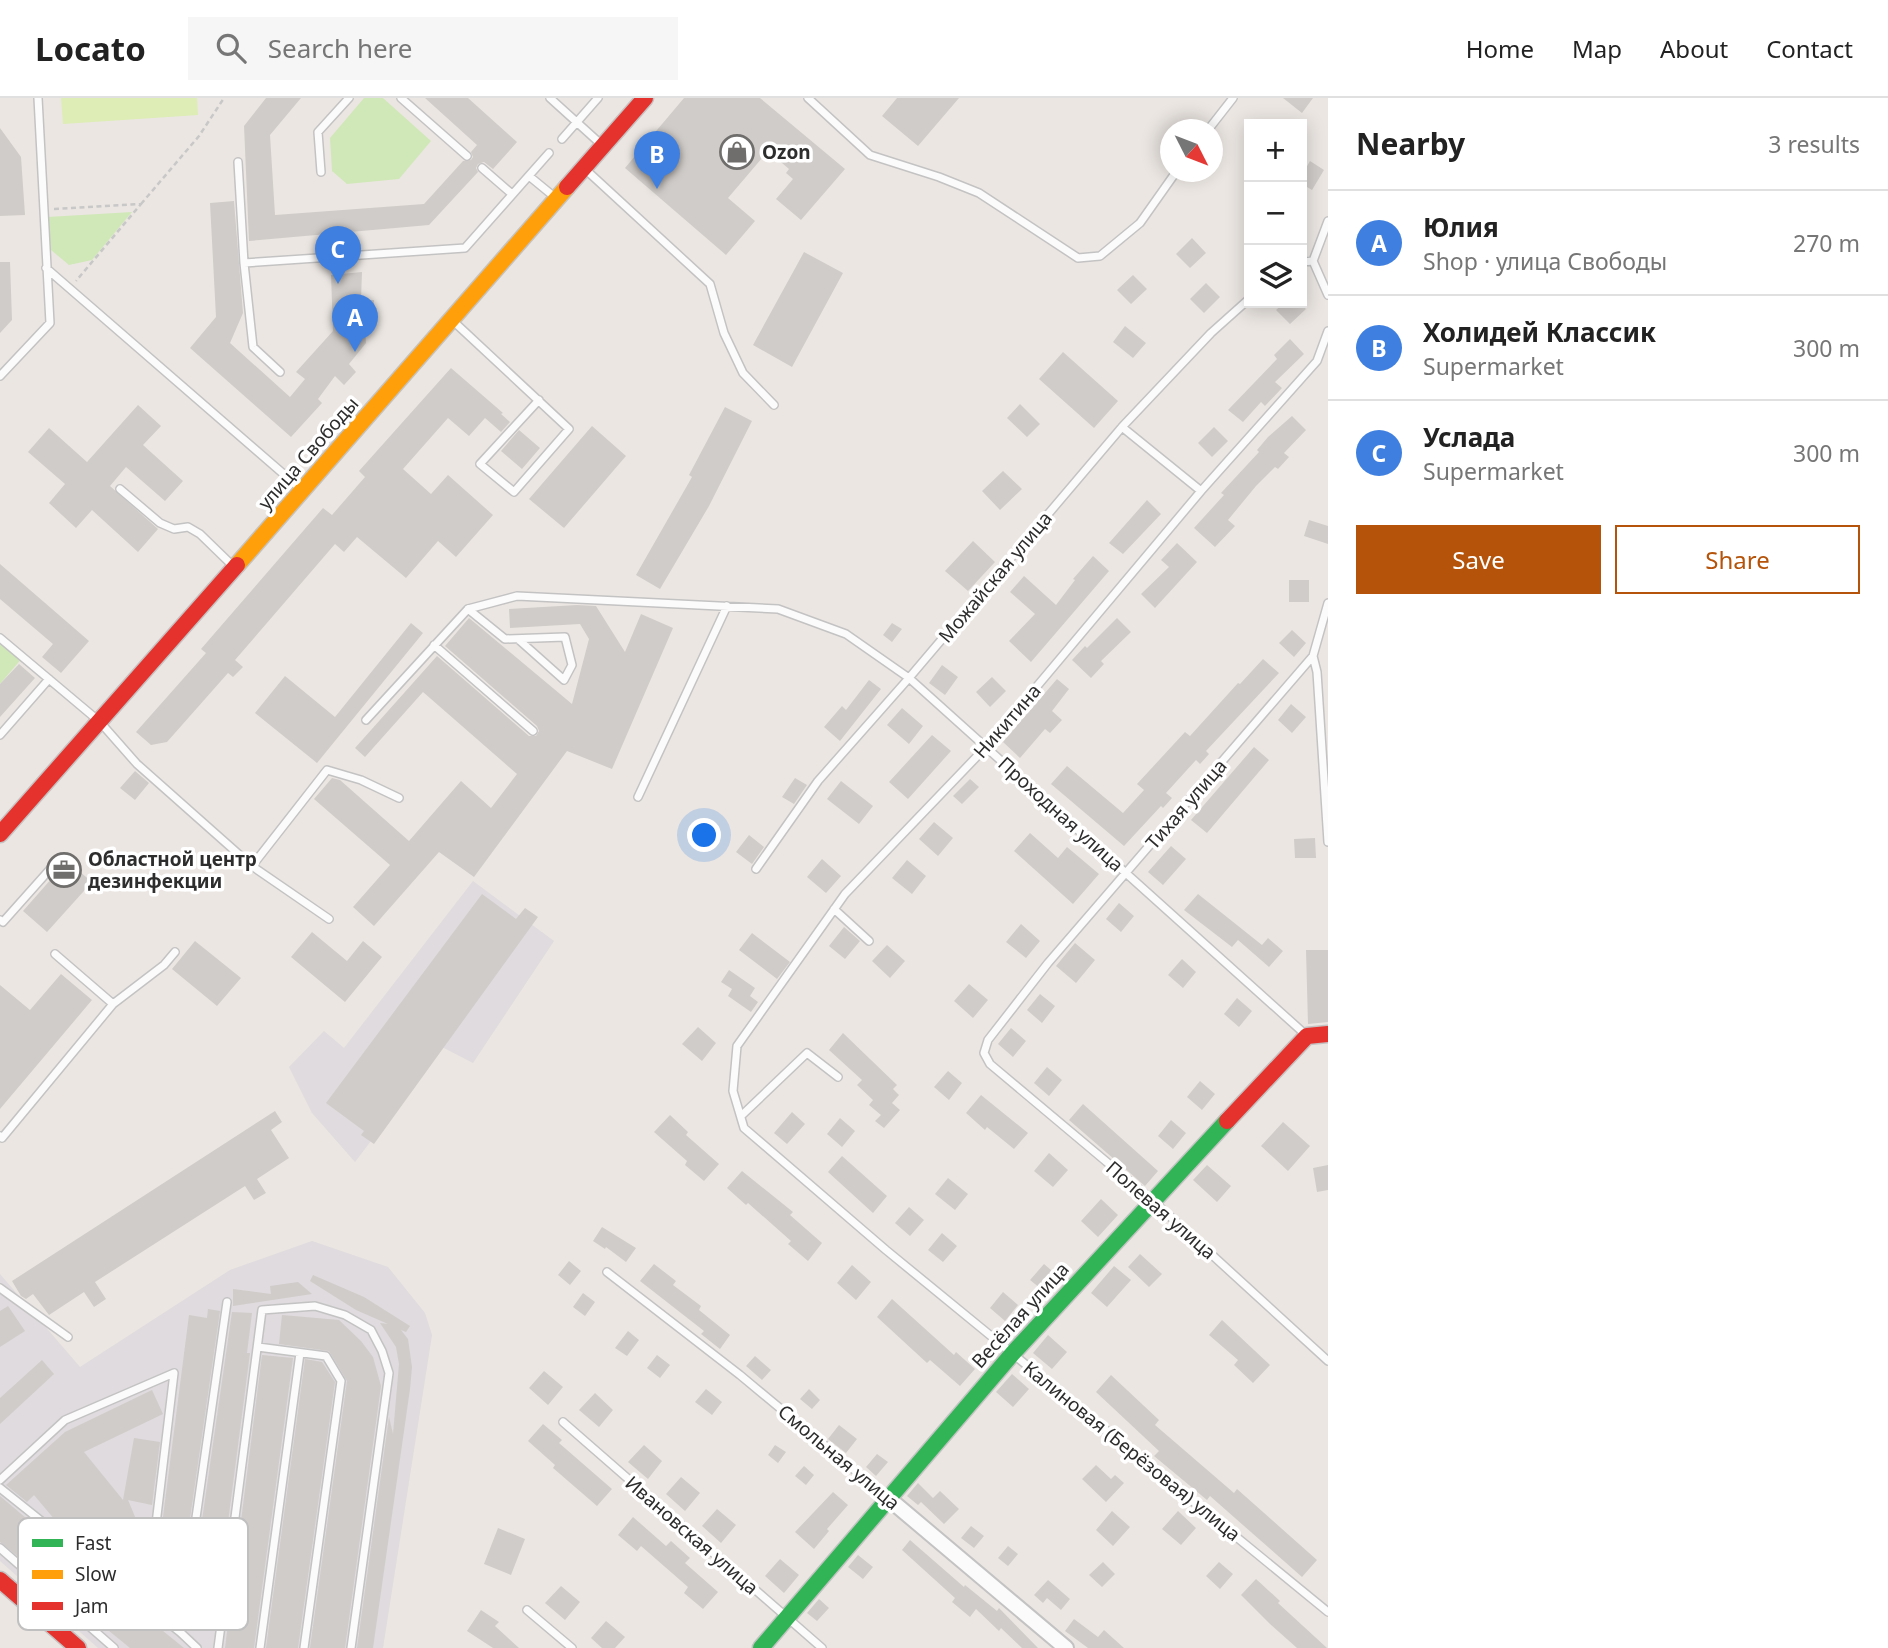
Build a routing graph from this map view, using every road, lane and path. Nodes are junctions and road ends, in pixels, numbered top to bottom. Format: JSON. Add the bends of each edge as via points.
{"nodes":[{"id":1,"x":38,"y":98,"type":"edge"},
{"id":2,"x":224,"y":98,"type":"edge"},
{"id":3,"x":349,"y":98,"type":"edge"},
{"id":4,"x":401,"y":98,"type":"edge"},
{"id":5,"x":550,"y":98,"type":"edge"},
{"id":6,"x":598,"y":98,"type":"edge"},
{"id":7,"x":645,"y":98,"type":"edge"},
{"id":8,"x":808,"y":98,"type":"edge"},
{"id":9,"x":1233,"y":98,"type":"edge"},
{"id":10,"x":1217,"y":119,"type":"edge"},
{"id":11,"x":577,"y":122,"type":"junction"},
{"id":12,"x":562,"y":139,"type":"dead end"},
{"id":13,"x":604,"y":146,"type":"junction"},
{"id":14,"x":549,"y":153,"type":"dead end"},
{"id":15,"x":467,"y":156,"type":"dead end"},
{"id":16,"x":239,"y":162,"type":"dead end"},
{"id":17,"x":482,"y":168,"type":"dead end"},
{"id":18,"x":584,"y":168,"type":"junction"},
{"id":19,"x":321,"y":172,"type":"dead end"},
{"id":20,"x":529,"y":176,"type":"junction"},
{"id":21,"x":1169,"y":182,"type":"edge"},
{"id":22,"x":512,"y":194,"type":"junction"},
{"id":23,"x":557,"y":199,"type":"junction"},
{"id":24,"x":141,"y":204,"type":"junction"},
{"id":25,"x":47,"y":209,"type":"dead end"},
{"id":26,"x":1328,"y":221,"type":"edge"},
{"id":27,"x":1313,"y":261,"type":"junction"},
{"id":28,"x":1307,"y":262,"type":"edge"},
{"id":29,"x":244,"y":264,"type":"junction"},
{"id":30,"x":46,"y":268,"type":"junction"},
{"id":31,"x":69,"y":288,"type":"junction"},
{"id":32,"x":1328,"y":296,"type":"edge"},
{"id":33,"x":1244,"y":304,"type":"edge"},
{"id":34,"x":452,"y":320,"type":"junction"},
{"id":35,"x":1328,"y":331,"type":"edge"},
{"id":36,"x":280,"y":372,"type":"dead end"},
{"id":37,"x":0,"y":376,"type":"edge"},
{"id":38,"x":540,"y":400,"type":"junction"},
{"id":39,"x":774,"y":405,"type":"dead end"},
{"id":40,"x":1122,"y":427,"type":"junction"},
{"id":41,"x":120,"y":489,"type":"dead end"},
{"id":42,"x":303,"y":490,"type":"junction"},
{"id":43,"x":1201,"y":491,"type":"junction"},
{"id":44,"x":235,"y":568,"type":"junction"},
{"id":45,"x":1328,"y":603,"type":"edge"},
{"id":46,"x":727,"y":606,"type":"junction"},
{"id":47,"x":467,"y":609,"type":"junction"},
{"id":48,"x":0,"y":638,"type":"edge"},
{"id":49,"x":518,"y":639,"type":"junction"},
{"id":50,"x":435,"y":645,"type":"junction"},
{"id":51,"x":1313,"y":656,"type":"junction"},
{"id":52,"x":909,"y":678,"type":"junction"},
{"id":53,"x":49,"y":679,"type":"junction"},
{"id":54,"x":366,"y":720,"type":"dead end"},
{"id":55,"x":100,"y":722,"type":"junction"},
{"id":56,"x":533,"y":731,"type":"dead end"},
{"id":57,"x":0,"y":735,"type":"edge"},
{"id":58,"x":986,"y":747,"type":"junction"},
{"id":59,"x":638,"y":797,"type":"dead end"},
{"id":60,"x":399,"y":798,"type":"dead end"},
{"id":61,"x":0,"y":834,"type":"edge"},
{"id":62,"x":1328,"y":842,"type":"edge"},
{"id":63,"x":60,"y":858,"type":"dead end"},
{"id":64,"x":252,"y":866,"type":"junction"},
{"id":65,"x":756,"y":869,"type":"dead end"},
{"id":66,"x":1127,"y":873,"type":"junction"},
{"id":67,"x":834,"y":909,"type":"junction"},
{"id":68,"x":328,"y":919,"type":"dead end"},
{"id":69,"x":0,"y":920,"type":"edge"},
{"id":70,"x":869,"y":941,"type":"dead end"},
{"id":71,"x":175,"y":952,"type":"dead end"},
{"id":72,"x":55,"y":954,"type":"dead end"},
{"id":73,"x":113,"y":1004,"type":"junction"},
{"id":74,"x":1328,"y":1034,"type":"edge"},
{"id":75,"x":1307,"y":1036,"type":"junction"},
{"id":76,"x":990,"y":1064,"type":"joint"},
{"id":77,"x":838,"y":1077,"type":"dead end"},
{"id":78,"x":741,"y":1116,"type":"junction"},
{"id":79,"x":744,"y":1128,"type":"joint"},
{"id":80,"x":0,"y":1136,"type":"edge"},
{"id":81,"x":1152,"y":1200,"type":"junction"},
{"id":82,"x":607,"y":1272,"type":"dead end"},
{"id":83,"x":0,"y":1288,"type":"edge"},
{"id":84,"x":227,"y":1302,"type":"dead end"},
{"id":85,"x":68,"y":1336,"type":"dead end"},
{"id":86,"x":258,"y":1346,"type":"junction"},
{"id":87,"x":300,"y":1353,"type":"junction"},
{"id":88,"x":1013,"y":1353,"type":"junction"},
{"id":89,"x":1328,"y":1361,"type":"edge"},
{"id":90,"x":563,"y":1422,"type":"dead end"},
{"id":91,"x":0,"y":1480,"type":"edge"},
{"id":92,"x":0,"y":1488,"type":"edge"},
{"id":93,"x":888,"y":1498,"type":"junction"},
{"id":94,"x":38,"y":1518,"type":"edge"},
{"id":95,"x":157,"y":1518,"type":"edge"},
{"id":96,"x":196,"y":1518,"type":"edge"},
{"id":97,"x":235,"y":1518,"type":"edge"},
{"id":98,"x":0,"y":1548,"type":"edge"},
{"id":99,"x":18,"y":1564,"type":"edge"},
{"id":100,"x":0,"y":1580,"type":"edge"},
{"id":101,"x":18,"y":1596,"type":"edge"},
{"id":102,"x":527,"y":1610,"type":"dead end"},
{"id":103,"x":1328,"y":1612,"type":"edge"},
{"id":104,"x":787,"y":1618,"type":"junction"},
{"id":105,"x":57,"y":1630,"type":"edge"},
{"id":106,"x":93,"y":1630,"type":"edge"},
{"id":107,"x":178,"y":1630,"type":"edge"},
{"id":108,"x":220,"y":1630,"type":"edge"},
{"id":109,"x":180,"y":1632,"type":"joint"},
{"id":110,"x":78,"y":1648,"type":"edge"},
{"id":111,"x":114,"y":1648,"type":"edge"},
{"id":112,"x":197,"y":1648,"type":"edge"},
{"id":113,"x":218,"y":1648,"type":"edge"},
{"id":114,"x":260,"y":1648,"type":"edge"},
{"id":115,"x":304,"y":1648,"type":"edge"},
{"id":116,"x":351,"y":1648,"type":"edge"},
{"id":117,"x":572,"y":1648,"type":"edge"},
{"id":118,"x":761,"y":1648,"type":"edge"},
{"id":119,"x":822,"y":1648,"type":"edge"},
{"id":120,"x":1066,"y":1648,"type":"edge"}],
"edges":[{"from":1,"to":30,"type":"lane"},
{"from":2,"to":24,"type":"path","via":[[199,136]]},
{"from":3,"to":19,"type":"lane","via":[[318,132]]},
{"from":4,"to":15,"type":"lane"},
{"from":5,"to":11,"type":"lane"},
{"from":6,"to":11,"type":"lane"},
{"from":7,"to":13,"type":"street","name":"улица Свободы"},
{"from":8,"to":21,"type":"lane","via":[[870,155],[979,193],[1078,258],[1100,256],[1140,223]]},
{"from":9,"to":10,"type":"lane"},
{"from":11,"to":12,"type":"lane"},
{"from":11,"to":13,"type":"lane"},
{"from":13,"to":18,"type":"street","name":"улица Свободы"},
{"from":14,"to":20,"type":"lane"},
{"from":16,"to":29,"type":"lane"},
{"from":17,"to":22,"type":"lane"},
{"from":18,"to":23,"type":"street","name":"улица Свободы"},
{"from":18,"to":39,"type":"lane","via":[[710,284],[724,333],[743,373]]},
{"from":20,"to":22,"type":"lane"},
{"from":20,"to":23,"type":"lane"},
{"from":22,"to":29,"type":"lane","via":[[465,247]]},
{"from":23,"to":34,"type":"street","name":"улица Свободы"},
{"from":24,"to":25,"type":"path"},
{"from":24,"to":31,"type":"path"},
{"from":26,"to":27,"type":"lane"},
{"from":27,"to":28,"type":"lane"},
{"from":27,"to":32,"type":"lane"},
{"from":29,"to":36,"type":"lane","via":[[253,347]]},
{"from":30,"to":31,"type":"lane"},
{"from":30,"to":37,"type":"lane","via":[[50,323]]},
{"from":31,"to":42,"type":"lane"},
{"from":33,"to":40,"type":"lane","name":"Можайская улица"},
{"from":34,"to":38,"type":"lane"},
{"from":34,"to":42,"type":"street","name":"улица Свободы"},
{"from":35,"to":43,"type":"lane","name":"Никитина","via":[[1317,361]]},
{"from":38,"to":38,"type":"lane","via":[[569,429],[514,492],[480,464]]},
{"from":40,"to":43,"type":"lane"},
{"from":40,"to":52,"type":"lane","name":"Можайская улица"},
{"from":41,"to":44,"type":"lane","via":[[160,523],[174,529],[188,527],[200,534]]},
{"from":42,"to":44,"type":"street","name":"улица Свободы"},
{"from":43,"to":58,"type":"lane","name":"Никитина"},
{"from":44,"to":55,"type":"street","name":"улица Свободы"},
{"from":45,"to":51,"type":"lane","name":"Тихая улица"},
{"from":46,"to":47,"type":"lane","name":"Проходная улица","via":[[517,596]]},
{"from":46,"to":52,"type":"lane","name":"Проходная улица","via":[[779,609],[846,634]]},
{"from":46,"to":59,"type":"lane"},
{"from":47,"to":49,"type":"lane","via":[[505,639]]},
{"from":47,"to":50,"type":"lane"},
{"from":48,"to":53,"type":"lane"},
{"from":49,"to":49,"type":"lane","via":[[565,637],[572,665],[564,680]]},
{"from":50,"to":54,"type":"lane"},
{"from":50,"to":56,"type":"lane"},
{"from":51,"to":62,"type":"lane"},
{"from":51,"to":66,"type":"lane","name":"Тихая улица"},
{"from":52,"to":58,"type":"lane","name":"Проходная улица"},
{"from":52,"to":65,"type":"lane","name":"Можайская улица","via":[[818,781]]},
{"from":53,"to":55,"type":"lane"},
{"from":53,"to":57,"type":"lane"},
{"from":55,"to":61,"type":"street","name":"улица Свободы"},
{"from":55,"to":64,"type":"lane","via":[[137,764]]},
{"from":58,"to":66,"type":"lane","name":"Проходная улица"},
{"from":58,"to":67,"type":"lane","name":"Никитина"},
{"from":60,"to":64,"type":"lane","via":[[327,770]]},
{"from":63,"to":69,"type":"lane","via":[[4,922]]},
{"from":64,"to":68,"type":"lane"},
{"from":66,"to":75,"type":"lane","name":"Проходная улица"},
{"from":66,"to":76,"type":"lane","name":"Тихая улица","via":[[1048,962],[988,1040],[984,1053]]},
{"from":67,"to":70,"type":"lane"},
{"from":67,"to":78,"type":"lane","name":"Никитина","via":[[737,1046],[733,1091]]},
{"from":71,"to":73,"type":"lane"},
{"from":72,"to":73,"type":"lane"},
{"from":73,"to":80,"type":"lane"},
{"from":74,"to":75,"type":"street"},
{"from":75,"to":81,"type":"street","name":"Весёлая улица"},
{"from":76,"to":81,"type":"lane","name":"Полевая улица"},
{"from":77,"to":78,"type":"lane","via":[[807,1053]]},
{"from":78,"to":79,"type":"lane","name":"Никитина"},
{"from":79,"to":88,"type":"lane","name":"Калиновая (Берёзовая) улица"},
{"from":81,"to":88,"type":"street","name":"Весёлая улица"},
{"from":81,"to":89,"type":"lane","name":"Полевая улица"},
{"from":82,"to":93,"type":"lane","name":"Смольная улица"},
{"from":83,"to":85,"type":"lane"},
{"from":84,"to":96,"type":"lane"},
{"from":86,"to":87,"type":"lane"},
{"from":86,"to":97,"type":"lane"},
{"from":86,"to":116,"type":"lane","via":[[262,1310],[316,1306],[371,1330],[389,1373]]},
{"from":87,"to":114,"type":"lane"},
{"from":87,"to":115,"type":"lane","via":[[326,1356],[341,1381]]},
{"from":88,"to":93,"type":"street","name":"Весёлая улица"},
{"from":88,"to":103,"type":"lane","name":"Калиновая (Берёзовая) улица"},
{"from":90,"to":104,"type":"lane","name":"Ивановская улица"},
{"from":91,"to":95,"type":"lane","via":[[65,1420],[174,1373]]},
{"from":92,"to":94,"type":"lane"},
{"from":93,"to":104,"type":"street","name":"Весёлая улица"},
{"from":93,"to":120,"type":"street","name":"Смольная улица"},
{"from":98,"to":99,"type":"lane"},
{"from":100,"to":101,"type":"street"},
{"from":102,"to":117,"type":"lane"},
{"from":104,"to":118,"type":"street","name":"Весёлая улица"},
{"from":104,"to":119,"type":"lane","name":"Ивановская улица"},
{"from":105,"to":110,"type":"street"},
{"from":106,"to":111,"type":"lane"},
{"from":107,"to":109,"type":"lane"},
{"from":108,"to":113,"type":"lane"},
{"from":109,"to":112,"type":"lane"}]}
